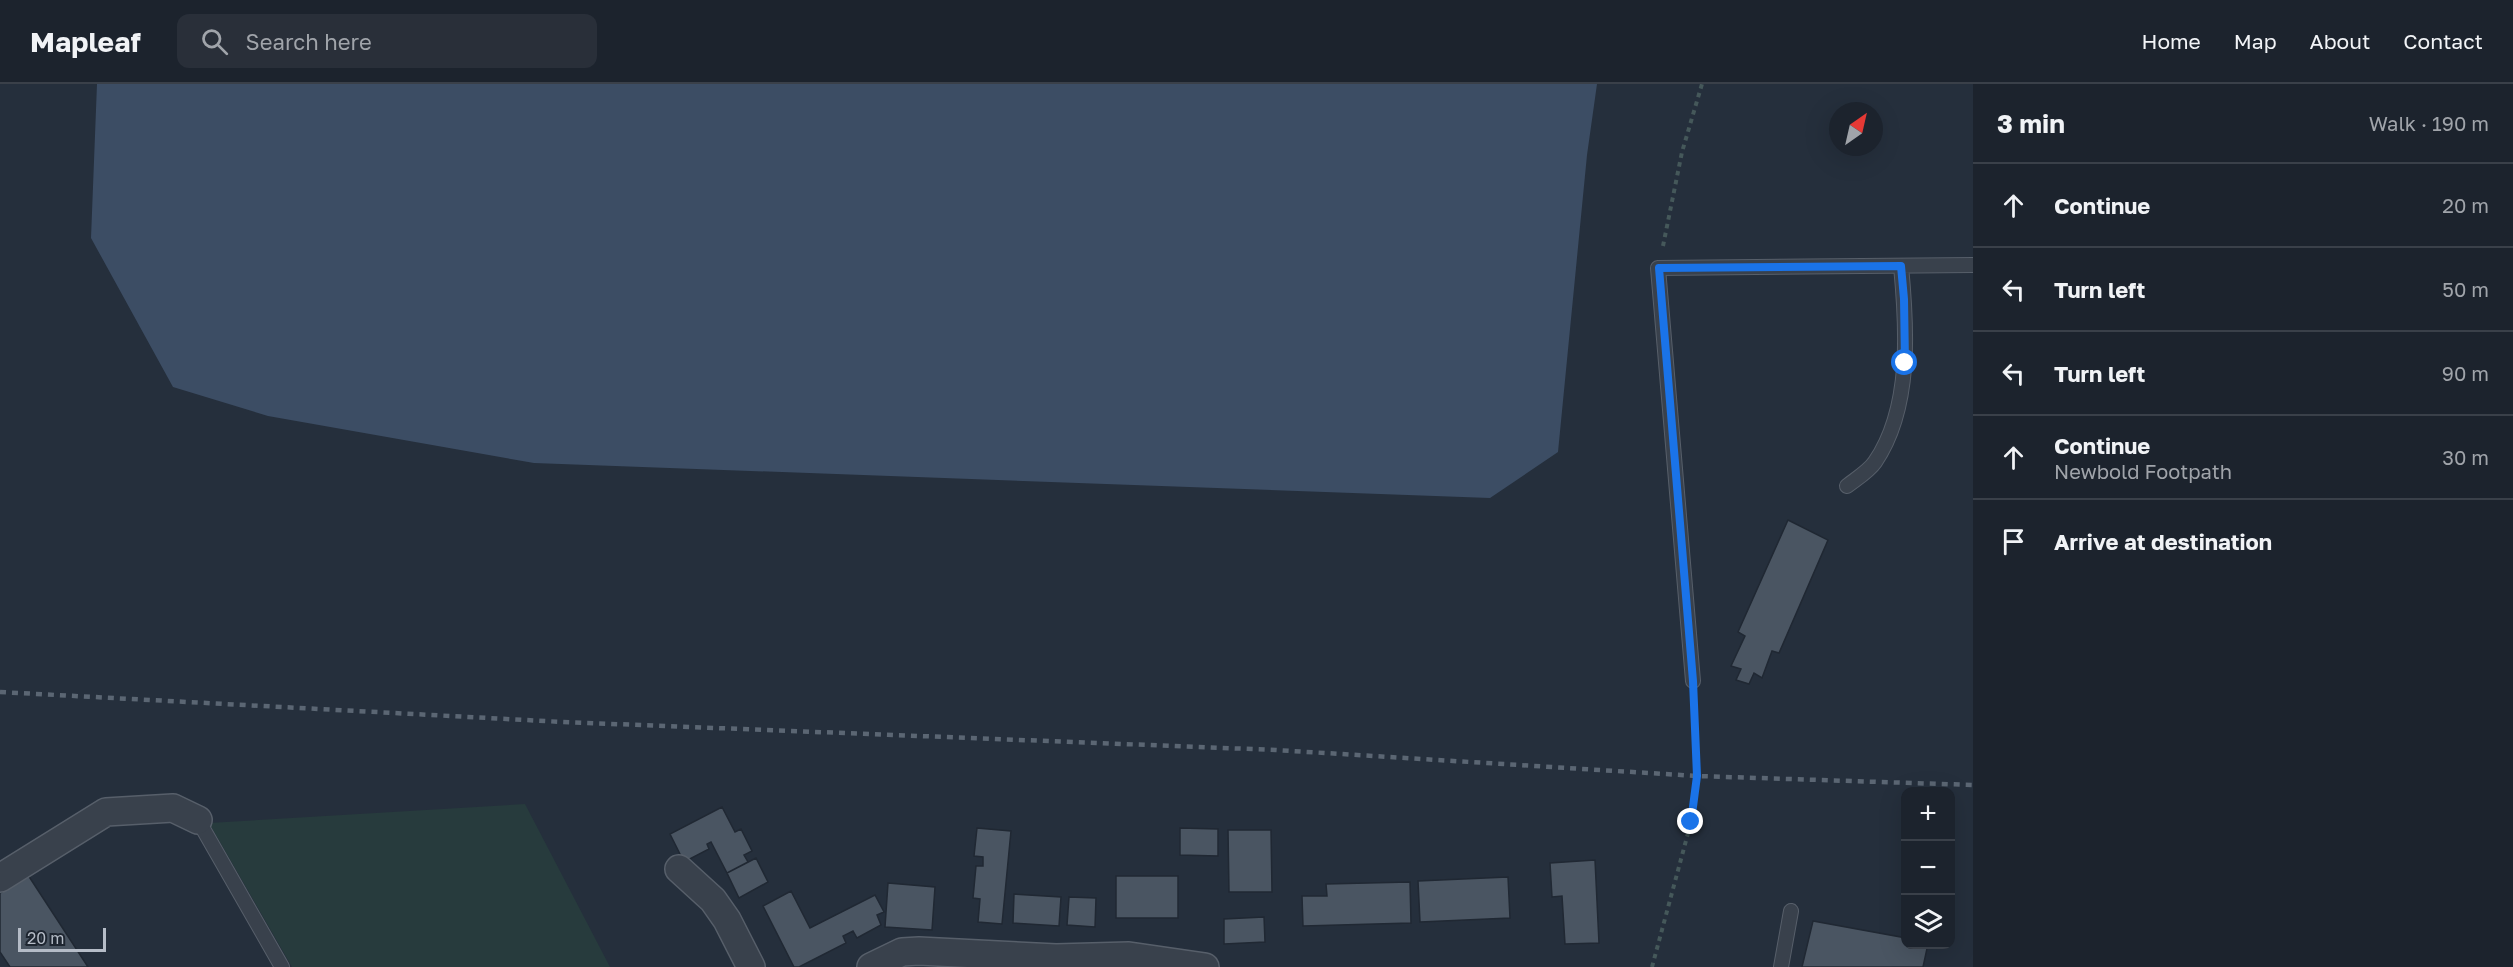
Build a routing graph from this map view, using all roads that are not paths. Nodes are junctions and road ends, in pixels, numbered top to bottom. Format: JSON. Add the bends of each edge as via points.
{"nodes":[{"id":1,"x":1973,"y":265,"type":"edge"},
{"id":2,"x":1901,"y":266,"type":"junction"},
{"id":3,"x":1847,"y":486,"type":"dead end"},
{"id":4,"x":1693,"y":681,"type":"road end"},
{"id":5,"x":198,"y":820,"type":"joint"},
{"id":6,"x":679,"y":868,"type":"dead end"},
{"id":7,"x":0,"y":878,"type":"edge"},
{"id":8,"x":1791,"y":911,"type":"dead end"},
{"id":9,"x":1056,"y":963,"type":"edge"},
{"id":10,"x":282,"y":967,"type":"edge"},
{"id":11,"x":751,"y":967,"type":"edge"},
{"id":12,"x":872,"y":967,"type":"edge"},
{"id":13,"x":1205,"y":967,"type":"edge"},
{"id":14,"x":1781,"y":967,"type":"edge"}],
"edges":[{"from":1,"to":2,"type":"lane"},
{"from":2,"to":3,"type":"lane","via":[[1905,341],[1900,397],[1889,435],[1875,463]]},
{"from":2,"to":4,"type":"lane","via":[[1659,268]]},
{"from":5,"to":7,"type":"street","via":[[173,808],[106,812]]},
{"from":5,"to":10,"type":"lane"},
{"from":6,"to":11,"type":"street","via":[[727,920]]},
{"from":8,"to":14,"type":"lane"},
{"from":9,"to":12,"type":"street","via":[[919,951],[902,952]]},
{"from":9,"to":13,"type":"street","via":[[1129,956]]}]}
